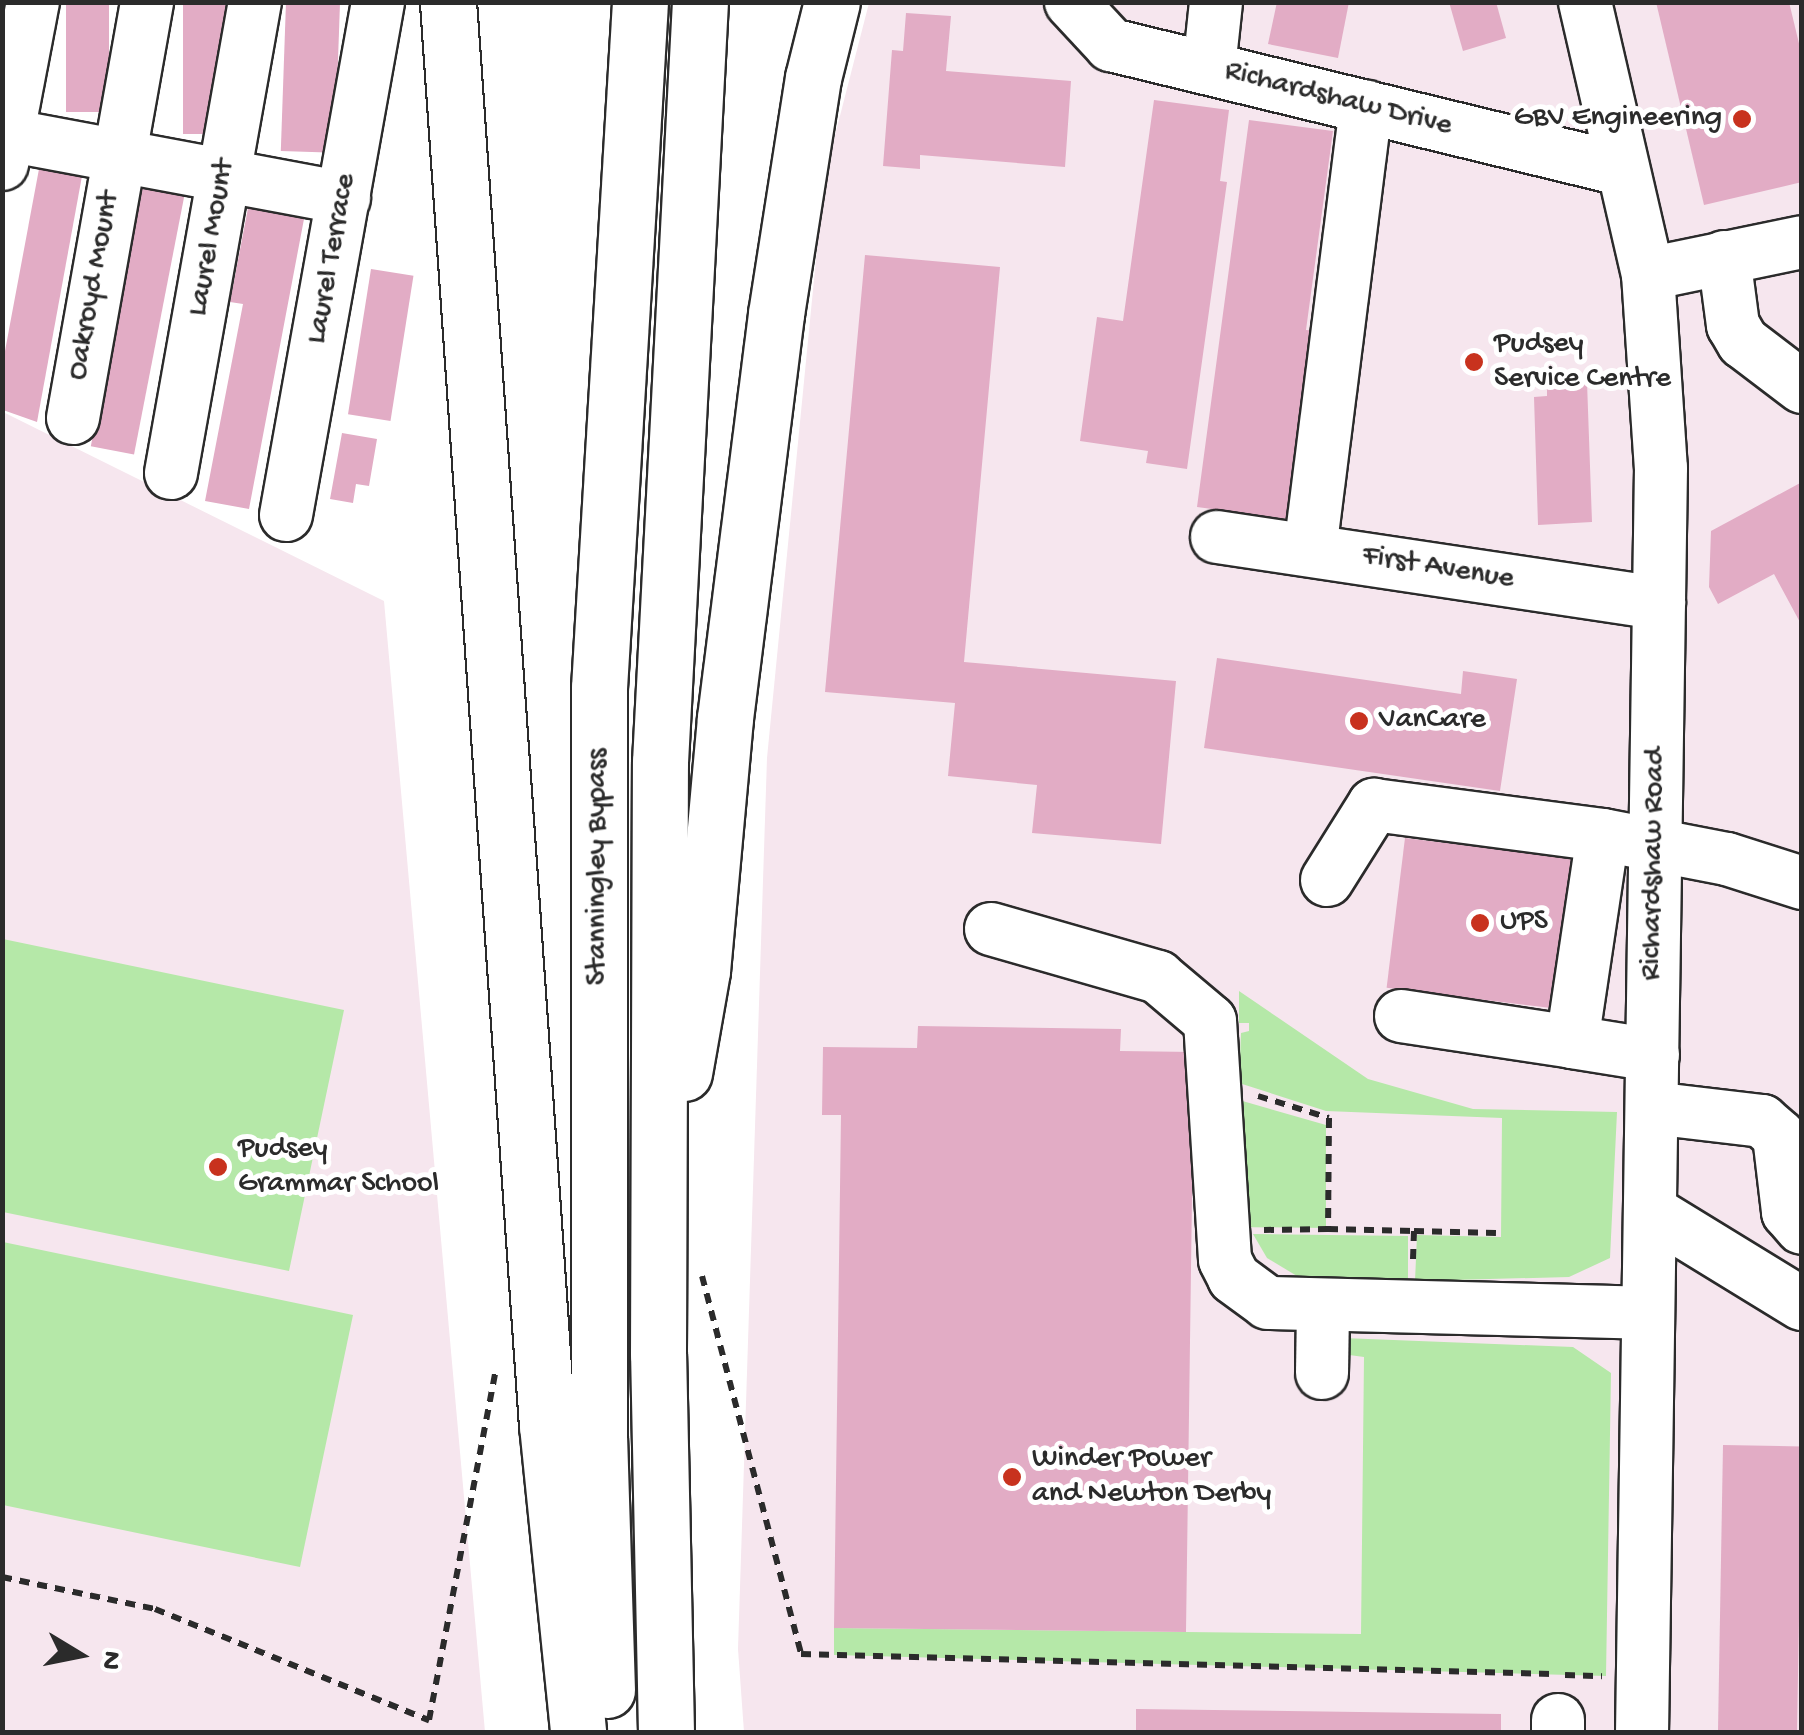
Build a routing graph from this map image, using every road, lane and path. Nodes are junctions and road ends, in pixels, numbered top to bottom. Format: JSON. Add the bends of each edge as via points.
{"nodes":[{"id":1,"x":33,"y":2,"type":"edge"},
{"id":2,"x":147,"y":2,"type":"edge"},
{"id":3,"x":256,"y":2,"type":"edge"},
{"id":4,"x":378,"y":2,"type":"edge"},
{"id":5,"x":448,"y":2,"type":"edge"},
{"id":6,"x":640,"y":2,"type":"edge"},
{"id":7,"x":700,"y":2,"type":"edge"},
{"id":8,"x":832,"y":2,"type":"edge"},
{"id":9,"x":1071,"y":2,"type":"edge"},
{"id":10,"x":1216,"y":2,"type":"edge"},
{"id":11,"x":1585,"y":2,"type":"edge"},
{"id":12,"x":1209,"y":68,"type":"junction"},
{"id":13,"x":1366,"y":107,"type":"junction"},
{"id":14,"x":4,"y":144,"type":"edge"},
{"id":15,"x":118,"y":155,"type":"junction"},
{"id":16,"x":1622,"y":169,"type":"junction"},
{"id":17,"x":224,"y":176,"type":"junction"},
{"id":18,"x":344,"y":198,"type":"junction"},
{"id":19,"x":1802,"y":242,"type":"edge"},
{"id":20,"x":1724,"y":258,"type":"junction"},
{"id":21,"x":1648,"y":274,"type":"junction"},
{"id":22,"x":1802,"y":388,"type":"edge"},
{"id":23,"x":73,"y":418,"type":"dead end"},
{"id":24,"x":171,"y":474,"type":"dead end"},
{"id":25,"x":286,"y":514,"type":"dead end"},
{"id":26,"x":1216,"y":537,"type":"dead end"},
{"id":27,"x":1310,"y":550,"type":"junction"},
{"id":28,"x":1660,"y":603,"type":"junction"},
{"id":29,"x":1603,"y":836,"type":"junction"},
{"id":30,"x":1656,"y":844,"type":"junction"},
{"id":31,"x":1326,"y":880,"type":"dead end"},
{"id":32,"x":1802,"y":883,"type":"edge"},
{"id":33,"x":992,"y":928,"type":"dead end"},
{"id":34,"x":1401,"y":1016,"type":"dead end"},
{"id":35,"x":1572,"y":1042,"type":"junction"},
{"id":36,"x":1653,"y":1055,"type":"junction"},
{"id":37,"x":1214,"y":1083,"type":"junction"},
{"id":38,"x":1652,"y":1108,"type":"junction"},
{"id":39,"x":1790,"y":1134,"type":"edge"},
{"id":40,"x":658,"y":1211,"type":"junction"},
{"id":41,"x":1650,"y":1211,"type":"junction"},
{"id":42,"x":1802,"y":1228,"type":"edge"},
{"id":43,"x":1328,"y":1230,"type":"junction"},
{"id":44,"x":1224,"y":1231,"type":"junction"},
{"id":45,"x":1414,"y":1231,"type":"junction"},
{"id":46,"x":1496,"y":1233,"type":"dead end"},
{"id":47,"x":1802,"y":1304,"type":"edge"},
{"id":48,"x":1323,"y":1308,"type":"junction"},
{"id":49,"x":1412,"y":1310,"type":"junction"},
{"id":50,"x":1646,"y":1313,"type":"junction"},
{"id":51,"x":498,"y":1358,"type":"dead end"},
{"id":52,"x":1322,"y":1373,"type":"dead end"},
{"id":53,"x":2,"y":1577,"type":"edge"},
{"id":54,"x":801,"y":1654,"type":"dead end"},
{"id":55,"x":1642,"y":1677,"type":"junction"},
{"id":56,"x":578,"y":1732,"type":"edge"},
{"id":57,"x":608,"y":1732,"type":"edge"},
{"id":58,"x":666,"y":1732,"type":"edge"},
{"id":59,"x":1642,"y":1732,"type":"edge"}],
"edges":[{"from":1,"to":14,"type":"street"},
{"from":2,"to":15,"type":"street","name":"Oakroyd Mount"},
{"from":3,"to":17,"type":"street","name":"Laurel Mount"},
{"from":4,"to":18,"type":"street","name":"Laurel Terrace"},
{"from":5,"to":56,"type":"highway","via":[[547,1425]]},
{"from":6,"to":57,"type":"highway","name":"Stanningley Bypass","via":[[599,688],[599,1438]]},
{"from":7,"to":40,"type":"highway","name":"Stanningley Bypass","via":[[660,762]]},
{"from":8,"to":40,"type":"highway","via":[[813,78],[776,314],[702,971]]},
{"from":9,"to":12,"type":"street","name":"Richardshaw Drive","via":[[1110,45]]},
{"from":10,"to":12,"type":"street"},
{"from":11,"to":16,"type":"street","name":"Richardshaw Road"},
{"from":12,"to":13,"type":"street","name":"Richardshaw Drive"},
{"from":13,"to":16,"type":"street","name":"Richardshaw Drive"},
{"from":13,"to":27,"type":"street"},
{"from":14,"to":15,"type":"street"},
{"from":15,"to":17,"type":"street"},
{"from":15,"to":23,"type":"street","name":"Oakroyd Mount"},
{"from":16,"to":21,"type":"street","name":"Richardshaw Road"},
{"from":17,"to":18,"type":"street"},
{"from":17,"to":24,"type":"street","name":"Laurel Mount"},
{"from":18,"to":25,"type":"street","name":"Laurel Terrace"},
{"from":19,"to":20,"type":"street"},
{"from":20,"to":21,"type":"street"},
{"from":20,"to":22,"type":"street","via":[[1733,325],[1743,342]]},
{"from":21,"to":28,"type":"street","name":"Richardshaw Road","via":[[1661,468]]},
{"from":26,"to":27,"type":"street","name":"First Avenue"},
{"from":27,"to":28,"type":"street","name":"First Avenue"},
{"from":28,"to":30,"type":"street","name":"Richardshaw Road"},
{"from":29,"to":30,"type":"street"},
{"from":29,"to":31,"type":"street","via":[[1374,806]]},
{"from":29,"to":35,"type":"street"},
{"from":30,"to":32,"type":"street"},
{"from":30,"to":36,"type":"street","name":"Richardshaw Road"},
{"from":33,"to":37,"type":"street","via":[[1158,977],[1210,1021]]},
{"from":34,"to":35,"type":"street"},
{"from":35,"to":36,"type":"street"},
{"from":36,"to":38,"type":"street","name":"Richardshaw Road"},
{"from":37,"to":43,"type":"path","via":[[1329,1118]]},
{"from":37,"to":44,"type":"street"},
{"from":38,"to":39,"type":"street","via":[[1762,1121]]},
{"from":38,"to":41,"type":"street","name":"Richardshaw Road"},
{"from":39,"to":42,"type":"street","via":[[1788,1212]]},
{"from":40,"to":58,"type":"highway","name":"Stanningley Bypass"},
{"from":41,"to":47,"type":"street"},
{"from":41,"to":50,"type":"street","name":"Richardshaw Road"},
{"from":43,"to":44,"type":"path"},
{"from":43,"to":45,"type":"path"},
{"from":44,"to":48,"type":"street","via":[[1225,1260],[1251,1293],[1268,1303]]},
{"from":45,"to":46,"type":"path"},
{"from":45,"to":49,"type":"path"},
{"from":48,"to":49,"type":"street"},
{"from":48,"to":52,"type":"street"},
{"from":49,"to":50,"type":"street"},
{"from":50,"to":55,"type":"street","name":"Richardshaw Road"},
{"from":51,"to":53,"type":"path","via":[[429,1720],[156,1609]]},
{"from":54,"to":55,"type":"path"},
{"from":55,"to":59,"type":"street","name":"Richardshaw Road"}]}
